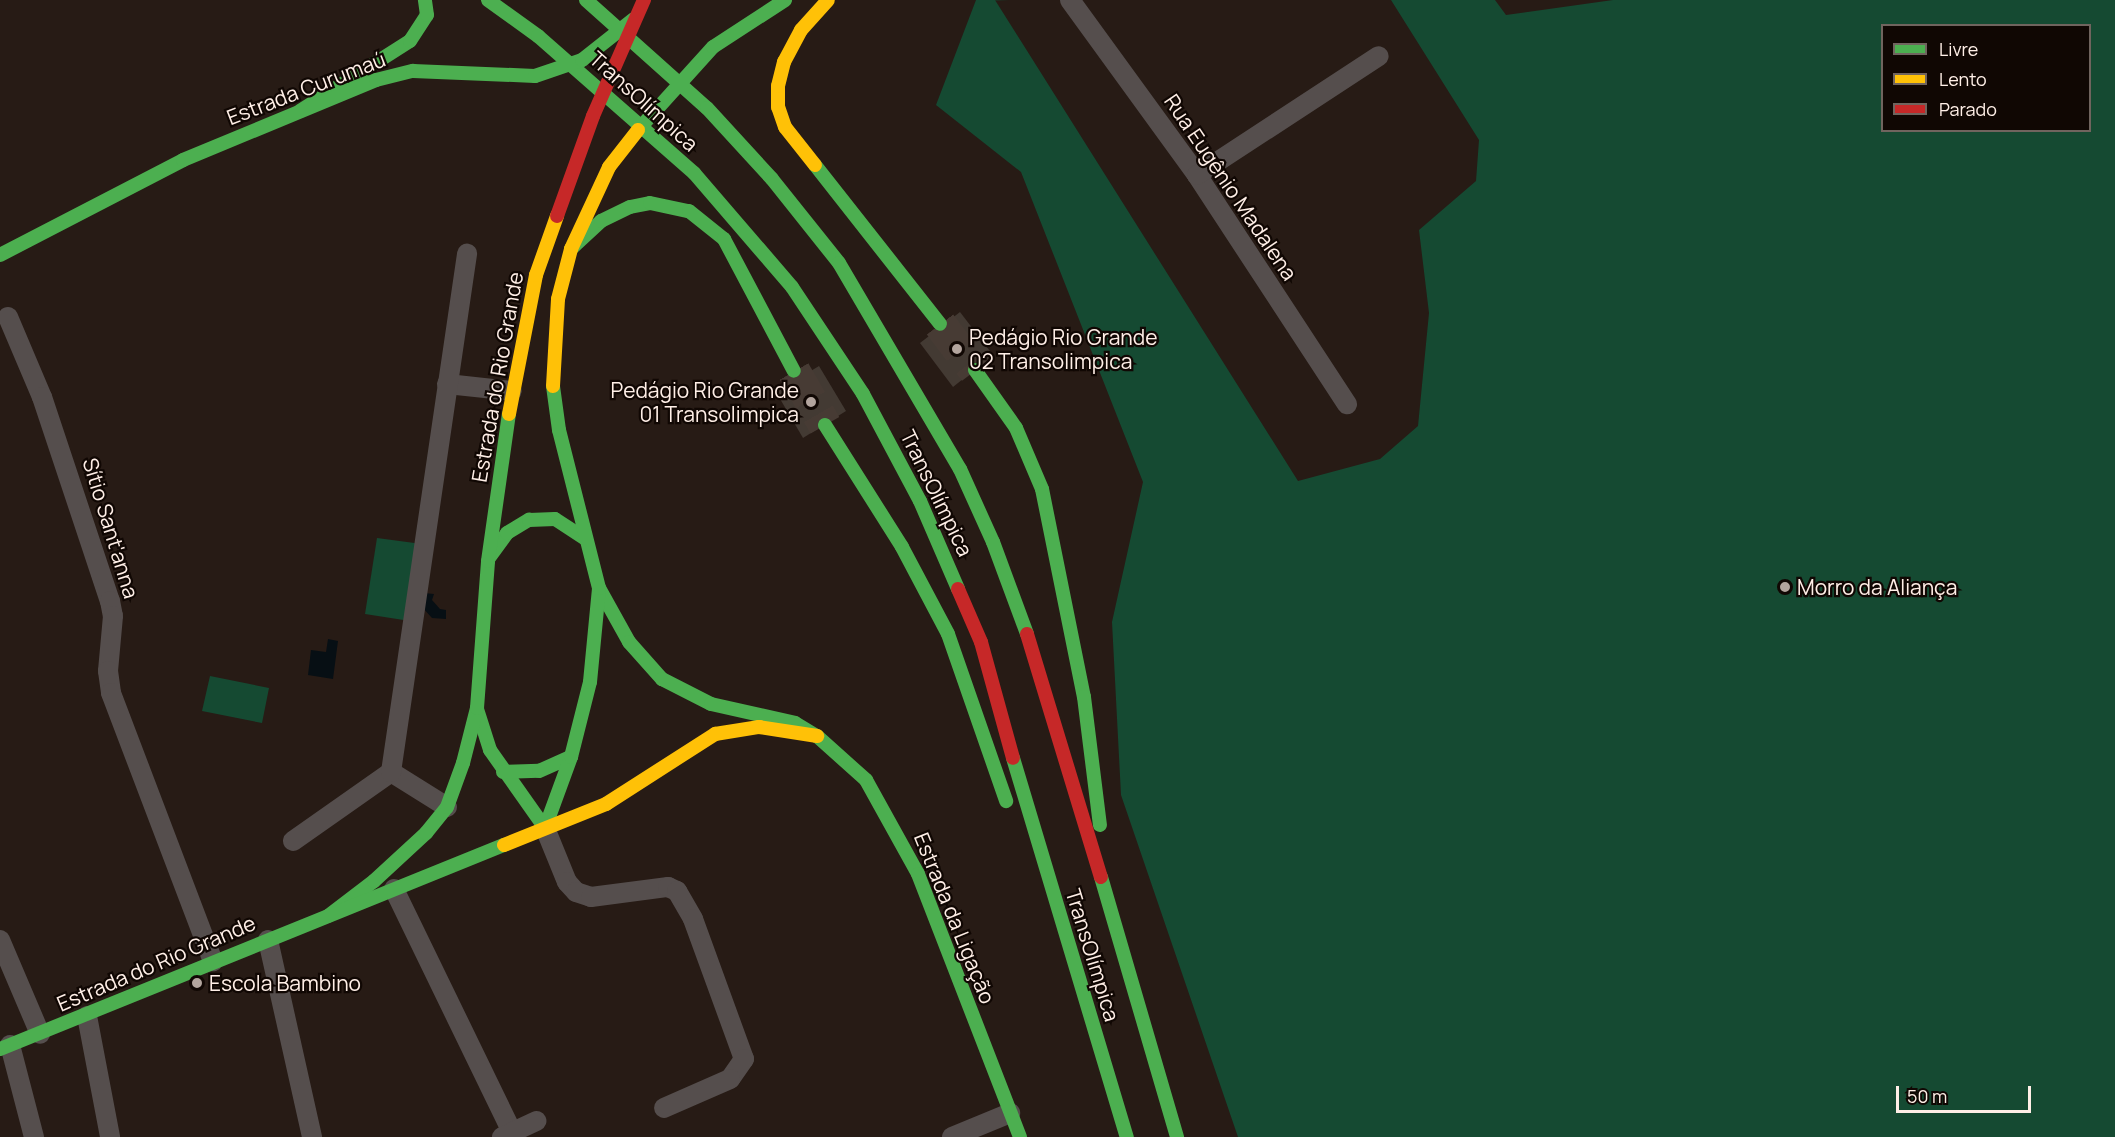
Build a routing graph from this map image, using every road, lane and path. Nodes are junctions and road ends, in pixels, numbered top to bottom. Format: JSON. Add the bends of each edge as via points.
{"nodes":[{"id":1,"x":425,"y":0,"type":"edge"},
{"id":2,"x":488,"y":0,"type":"edge"},
{"id":3,"x":644,"y":0,"type":"edge"},
{"id":4,"x":785,"y":0,"type":"edge"},
{"id":5,"x":828,"y":0,"type":"edge"},
{"id":6,"x":1070,"y":0,"type":"edge"},
{"id":7,"x":590,"y":3,"type":"edge"},
{"id":8,"x":636,"y":18,"type":"junction"},
{"id":9,"x":1379,"y":56,"type":"dead end"},
{"id":10,"x":300,"y":111,"type":"junction"},
{"id":11,"x":1197,"y":175,"type":"junction"},
{"id":12,"x":571,"y":249,"type":"junction"},
{"id":13,"x":467,"y":254,"type":"dead end"},
{"id":14,"x":0,"y":255,"type":"edge"},
{"id":15,"x":8,"y":317,"type":"dead end"},
{"id":16,"x":940,"y":324,"type":"tunnel mouth"},
{"id":17,"x":975,"y":370,"type":"tunnel mouth"},
{"id":18,"x":794,"y":371,"type":"tunnel mouth"},
{"id":19,"x":447,"y":384,"type":"junction"},
{"id":20,"x":512,"y":391,"type":"junction"},
{"id":21,"x":1347,"y":404,"type":"dead end"},
{"id":22,"x":825,"y":425,"type":"tunnel mouth"},
{"id":23,"x":584,"y":538,"type":"junction"},
{"id":24,"x":488,"y":561,"type":"junction"},
{"id":25,"x":599,"y":588,"type":"junction"},
{"id":26,"x":477,"y":708,"type":"junction"},
{"id":27,"x":817,"y":736,"type":"junction"},
{"id":28,"x":571,"y":757,"type":"junction"},
{"id":29,"x":392,"y":772,"type":"junction"},
{"id":30,"x":503,"y":772,"type":"junction"},
{"id":31,"x":447,"y":807,"type":"junction"},
{"id":32,"x":1012,"y":813,"type":"dead end"},
{"id":33,"x":545,"y":828,"type":"junction"},
{"id":34,"x":1019,"y":831,"type":"dead end"},
{"id":35,"x":443,"y":838,"type":"dead end"},
{"id":36,"x":293,"y":842,"type":"dead end"},
{"id":37,"x":1041,"y":858,"type":"junction"},
{"id":38,"x":1101,"y":882,"type":"junction"},
{"id":39,"x":394,"y":889,"type":"junction"},
{"id":40,"x":328,"y":916,"type":"junction"},
{"id":41,"x":268,"y":939,"type":"junction"},
{"id":42,"x":0,"y":940,"type":"edge"},
{"id":43,"x":213,"y":961,"type":"junction"},
{"id":44,"x":87,"y":1016,"type":"junction"},
{"id":45,"x":40,"y":1034,"type":"junction"},
{"id":46,"x":5,"y":1047,"type":"edge"},
{"id":47,"x":664,"y":1108,"type":"dead end"},
{"id":48,"x":1010,"y":1113,"type":"junction"},
{"id":49,"x":536,"y":1121,"type":"dead end"},
{"id":50,"x":507,"y":1135,"type":"edge"},
{"id":51,"x":34,"y":1137,"type":"edge"},
{"id":52,"x":110,"y":1137,"type":"edge"},
{"id":53,"x":312,"y":1137,"type":"edge"},
{"id":54,"x":952,"y":1137,"type":"edge"},
{"id":55,"x":1020,"y":1137,"type":"edge"},
{"id":56,"x":1127,"y":1137,"type":"edge"},
{"id":57,"x":1176,"y":1137,"type":"edge"}],
"edges":[{"from":1,"to":10,"type":"main road","via":[[427,15],[410,41]]},
{"from":2,"to":37,"type":"main road","name":"TransOlímpica","via":[[538,36],[674,154],[723,204],[792,287],[863,394],[920,501],[981,642]]},
{"from":3,"to":8,"type":"main road","name":"Estrada do Rio Grande"},
{"from":4,"to":12,"type":"main road","via":[[713,47],[636,132],[609,167]]},
{"from":5,"to":16,"type":"main road","via":[[801,30],[784,62],[778,106],[785,127]]},
{"from":6,"to":11,"type":"street","name":"Rua Eugênio Madalena"},
{"from":7,"to":38,"type":"main road","name":"TransOlímpica","via":[[707,108],[772,179],[839,263],[960,469],[993,542],[1042,674]]},
{"from":8,"to":10,"type":"main road","name":"Estrada Curumaú","via":[[582,60],[535,76],[413,71],[376,80]]},
{"from":8,"to":20,"type":"main road","name":"Estrada do Rio Grande","via":[[562,195],[536,275]]},
{"from":9,"to":11,"type":"street"},
{"from":10,"to":14,"type":"main road","name":"Estrada Curumaú","via":[[125,187]]},
{"from":11,"to":21,"type":"street","name":"Rua Eugênio Madalena"},
{"from":12,"to":18,"type":"main road","via":[[601,221],[630,207],[650,203],[689,211],[724,239]]},
{"from":12,"to":23,"type":"main road","via":[[558,299],[552,384]]},
{"from":13,"to":19,"type":"street"},
{"from":15,"to":43,"type":"street","name":"Sítio Sant'anna","via":[[42,397],[110,601],[114,627],[108,671],[111,693]]},
{"from":17,"to":38,"type":"main road","via":[[1016,428],[1042,489],[1094,755]]},
{"from":19,"to":20,"type":"street"},
{"from":19,"to":29,"type":"street"},
{"from":20,"to":24,"type":"main road","name":"Estrada do Rio Grande"},
{"from":22,"to":32,"type":"main road","via":[[902,547],[948,633]]},
{"from":23,"to":24,"type":"main road","via":[[555,519],[529,520],[507,532]]},
{"from":23,"to":25,"type":"main road"},
{"from":24,"to":26,"type":"main road","name":"Estrada do Rio Grande"},
{"from":25,"to":27,"type":"main road","name":"Estrada da Ligação","via":[[629,642],[662,679],[711,704],[772,715]]},
{"from":25,"to":28,"type":"main road","via":[[590,682]]},
{"from":26,"to":30,"type":"main road","name":"Estrada do Rio Grande","via":[[490,750]]},
{"from":26,"to":31,"type":"main road","name":"Estrada do Rio Grande"},
{"from":27,"to":33,"type":"main road","via":[[759,727],[715,734],[625,795]]},
{"from":27,"to":48,"type":"main road","name":"Estrada da Ligação","via":[[866,780],[918,874]]},
{"from":28,"to":30,"type":"main road","via":[[539,771]]},
{"from":28,"to":33,"type":"main road"},
{"from":29,"to":31,"type":"street"},
{"from":29,"to":36,"type":"street"},
{"from":30,"to":33,"type":"main road","name":"Estrada do Rio Grande"},
{"from":31,"to":35,"type":"main road"},
{"from":31,"to":40,"type":"main road","name":"Estrada do Rio Grande","via":[[411,849]]},
{"from":33,"to":39,"type":"main road","name":"Estrada do Rio Grande","via":[[440,864]]},
{"from":33,"to":47,"type":"street","via":[[567,882],[576,892],[591,897],[668,887],[677,891],[693,919],[744,1059],[730,1079]]},
{"from":34,"to":37,"type":"main road"},
{"from":37,"to":56,"type":"main road","name":"TransOlímpica"},
{"from":38,"to":57,"type":"main road","name":"TransOlímpica"},
{"from":39,"to":40,"type":"main road","name":"Estrada do Rio Grande"},
{"from":39,"to":50,"type":"street"},
{"from":40,"to":41,"type":"main road","name":"Estrada do Rio Grande"},
{"from":41,"to":43,"type":"main road","name":"Estrada do Rio Grande"},
{"from":41,"to":53,"type":"street"},
{"from":42,"to":45,"type":"street"},
{"from":43,"to":44,"type":"main road","name":"Estrada do Rio Grande"},
{"from":44,"to":45,"type":"main road","name":"Estrada do Rio Grande"},
{"from":44,"to":52,"type":"street"},
{"from":45,"to":46,"type":"main road","name":"Estrada do Rio Grande"},
{"from":46,"to":51,"type":"street"},
{"from":48,"to":54,"type":"street"},
{"from":48,"to":55,"type":"main road","name":"Estrada da Ligação"},
{"from":49,"to":50,"type":"street"}]}
